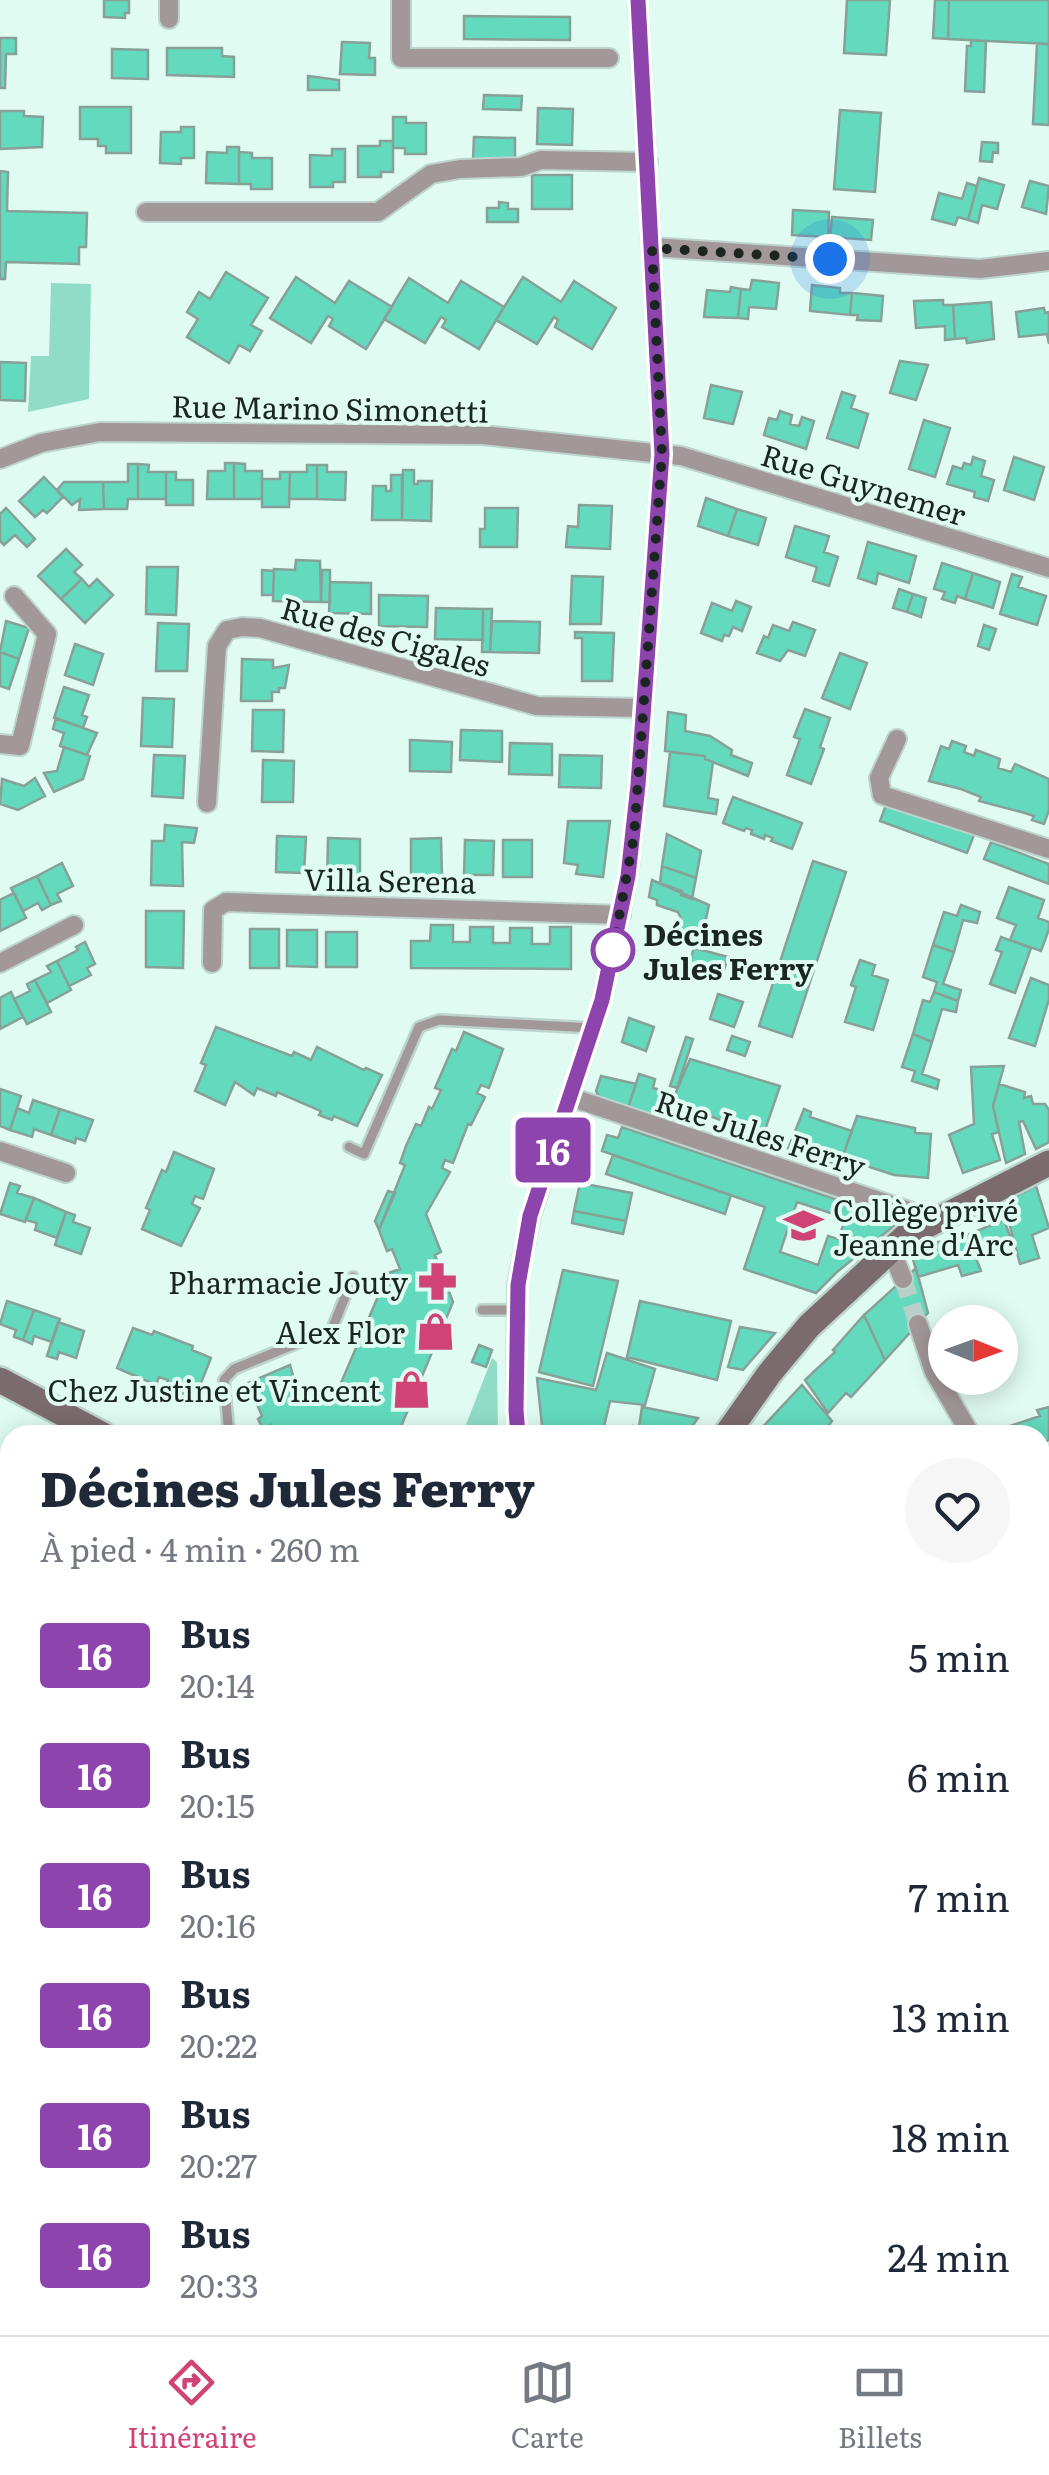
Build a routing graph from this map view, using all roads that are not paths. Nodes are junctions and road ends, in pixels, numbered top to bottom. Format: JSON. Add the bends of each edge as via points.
{"nodes":[{"id":1,"x":401,"y":0,"type":"edge"},
{"id":2,"x":638,"y":0,"type":"edge"},
{"id":3,"x":609,"y":58,"type":"dead end"},
{"id":4,"x":648,"y":162,"type":"junction"},
{"id":5,"x":146,"y":212,"type":"dead end"},
{"id":6,"x":652,"y":248,"type":"junction"},
{"id":7,"x":1049,"y":262,"type":"edge"},
{"id":8,"x":662,"y":454,"type":"junction"},
{"id":9,"x":0,"y":459,"type":"edge"},
{"id":10,"x":1049,"y":568,"type":"edge"},
{"id":11,"x":14,"y":596,"type":"dead end"},
{"id":12,"x":644,"y":708,"type":"junction"},
{"id":13,"x":897,"y":739,"type":"dead end"},
{"id":14,"x":0,"y":744,"type":"edge"},
{"id":15,"x":207,"y":803,"type":"dead end"},
{"id":16,"x":1049,"y":849,"type":"edge"},
{"id":17,"x":621,"y":915,"type":"junction"},
{"id":18,"x":74,"y":925,"type":"dead end"},
{"id":19,"x":0,"y":963,"type":"edge"},
{"id":20,"x":212,"y":963,"type":"dead end"},
{"id":21,"x":593,"y":1028,"type":"junction"},
{"id":22,"x":570,"y":1097,"type":"junction"},
{"id":23,"x":349,"y":1148,"type":"dead end"},
{"id":24,"x":0,"y":1152,"type":"edge"},
{"id":25,"x":1049,"y":1162,"type":"edge"},
{"id":26,"x":66,"y":1173,"type":"dead end"},
{"id":27,"x":933,"y":1219,"type":"junction"},
{"id":28,"x":891,"y":1250,"type":"junction"},
{"id":29,"x":354,"y":1278,"type":"dead end"},
{"id":30,"x":903,"y":1279,"type":"tunnel mouth"},
{"id":31,"x":482,"y":1310,"type":"dead end"},
{"id":32,"x":517,"y":1310,"type":"junction"},
{"id":33,"x":918,"y":1324,"type":"tunnel mouth"},
{"id":34,"x":0,"y":1380,"type":"edge"},
{"id":35,"x":85,"y":1425,"type":"edge"},
{"id":36,"x":228,"y":1425,"type":"edge"},
{"id":37,"x":518,"y":1425,"type":"edge"},
{"id":38,"x":733,"y":1425,"type":"edge"},
{"id":39,"x":965,"y":1425,"type":"edge"}],
"edges":[{"from":1,"to":3,"type":"street","via":[[401,58]]},
{"from":2,"to":4,"type":"street"},
{"from":4,"to":5,"type":"street","via":[[541,160],[431,174],[378,212]]},
{"from":4,"to":6,"type":"street"},
{"from":6,"to":7,"type":"street","via":[[980,269]]},
{"from":6,"to":8,"type":"street"},
{"from":8,"to":9,"type":"street","name":"Rue Marino Simonetti","via":[[483,435],[100,432]]},
{"from":8,"to":10,"type":"street","name":"Rue Guynemer"},
{"from":8,"to":12,"type":"street"},
{"from":11,"to":14,"type":"street","via":[[47,634],[20,746]]},
{"from":12,"to":15,"type":"street","name":"Rue des Cigales","via":[[537,706],[260,628],[227,630],[217,646]]},
{"from":12,"to":17,"type":"street"},
{"from":13,"to":16,"type":"street","via":[[879,778],[882,795]]},
{"from":17,"to":20,"type":"street","name":"Villa Serena","via":[[226,902],[213,910]]},
{"from":17,"to":21,"type":"street"},
{"from":18,"to":19,"type":"street"},
{"from":21,"to":22,"type":"street"},
{"from":21,"to":23,"type":"lane","via":[[440,1020],[419,1027],[364,1154]]},
{"from":22,"to":27,"type":"street","name":"Rue Jules Ferry"},
{"from":22,"to":32,"type":"street","via":[[530,1216]]},
{"from":24,"to":26,"type":"street"},
{"from":25,"to":27,"type":"street"},
{"from":27,"to":28,"type":"street"},
{"from":28,"to":30,"type":"street"},
{"from":28,"to":38,"type":"street","via":[[809,1326]]},
{"from":29,"to":36,"type":"lane","via":[[332,1330],[234,1369],[224,1380]]},
{"from":31,"to":32,"type":"lane"},
{"from":32,"to":37,"type":"street"},
{"from":33,"to":39,"type":"street","via":[[934,1372]]},
{"from":34,"to":35,"type":"street"}]}
